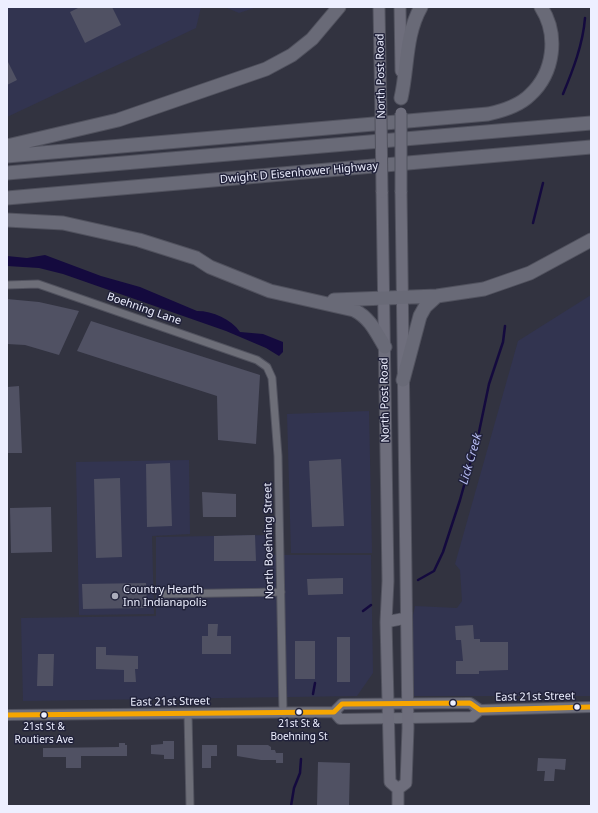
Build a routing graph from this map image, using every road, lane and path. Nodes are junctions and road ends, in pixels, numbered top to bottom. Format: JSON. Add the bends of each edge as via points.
{"nodes":[{"id":1,"x":339,"y":7,"type":"edge"},
{"id":2,"x":379,"y":7,"type":"edge"},
{"id":3,"x":400,"y":7,"type":"edge"},
{"id":4,"x":421,"y":7,"type":"edge"},
{"id":5,"x":541,"y":7,"type":"edge"},
{"id":6,"x":401,"y":98,"type":"junction"},
{"id":7,"x":591,"y":123,"type":"edge"},
{"id":8,"x":7,"y":146,"type":"edge"},
{"id":9,"x":591,"y":147,"type":"edge"},
{"id":10,"x":7,"y":156,"type":"edge"},
{"id":11,"x":7,"y":173,"type":"edge"},
{"id":12,"x":7,"y":198,"type":"edge"},
{"id":13,"x":7,"y":220,"type":"edge"},
{"id":14,"x":591,"y":240,"type":"edge"},
{"id":15,"x":7,"y":285,"type":"edge"},
{"id":16,"x":402,"y":296,"type":"junction"},
{"id":17,"x":437,"y":296,"type":"junction"},
{"id":18,"x":384,"y":298,"type":"junction"},
{"id":19,"x":314,"y":301,"type":"junction"},
{"id":20,"x":385,"y":346,"type":"junction"},
{"id":21,"x":269,"y":369,"type":"joint"},
{"id":22,"x":403,"y":380,"type":"junction"},
{"id":23,"x":281,"y":592,"type":"junction"},
{"id":24,"x":164,"y":594,"type":"dead end"},
{"id":25,"x":406,"y":618,"type":"junction"},
{"id":26,"x":386,"y":622,"type":"junction"},
{"id":27,"x":408,"y":703,"type":"junction"},
{"id":28,"x":388,"y":704,"type":"junction"},
{"id":29,"x":591,"y":707,"type":"edge"},
{"id":30,"x":480,"y":710,"type":"junction"},
{"id":31,"x":334,"y":712,"type":"junction"},
{"id":32,"x":283,"y":713,"type":"junction"},
{"id":33,"x":188,"y":714,"type":"junction"},
{"id":34,"x":7,"y":716,"type":"edge"},
{"id":35,"x":389,"y":718,"type":"junction"},
{"id":36,"x":408,"y":718,"type":"junction"},
{"id":37,"x":398,"y":789,"type":"junction"},
{"id":38,"x":190,"y":806,"type":"edge"},
{"id":39,"x":398,"y":806,"type":"edge"}],
"edges":[{"from":1,"to":8,"type":"highway","via":[[312,39],[292,55],[266,69],[118,120]]},
{"from":2,"to":18,"type":"main road","name":"North Post Road","bridge":true},
{"from":3,"to":6,"type":"main road","name":"North Post Road"},
{"from":4,"to":6,"type":"highway","via":[[411,32]]},
{"from":5,"to":10,"type":"highway","via":[[552,34],[549,67],[541,83],[529,96],[501,111]]},
{"from":6,"to":16,"type":"main road","name":"North Post Road","bridge":true},
{"from":7,"to":11,"type":"highway"},
{"from":9,"to":12,"type":"highway","name":"Dwight D Eisenhower Highway"},
{"from":13,"to":19,"type":"highway","via":[[62,223],[139,240],[196,258],[210,267],[255,285]]},
{"from":14,"to":17,"type":"highway","via":[[544,266],[497,286]]},
{"from":15,"to":21,"type":"street","name":"Boehning Lane","via":[[38,284],[257,360]]},
{"from":16,"to":17,"type":"highway"},
{"from":16,"to":18,"type":"highway"},
{"from":16,"to":22,"type":"main road","name":"North Post Road"},
{"from":17,"to":22,"type":"highway","via":[[425,307],[420,316]]},
{"from":18,"to":19,"type":"highway"},
{"from":18,"to":20,"type":"main road","name":"North Post Road"},
{"from":19,"to":20,"type":"highway","via":[[361,313],[374,327]]},
{"from":20,"to":26,"type":"main road","name":"North Post Road","via":[[388,581]]},
{"from":21,"to":23,"type":"street","name":"North Boehning Street","via":[[272,378],[278,456]]},
{"from":22,"to":25,"type":"main road","name":"North Post Road"},
{"from":23,"to":24,"type":"street"},
{"from":23,"to":32,"type":"street","name":"North Boehning Street"},
{"from":25,"to":26,"type":"main road"},
{"from":25,"to":27,"type":"main road","name":"North Post Road"},
{"from":26,"to":28,"type":"main road","name":"North Post Road"},
{"from":27,"to":28,"type":"main road","name":"East 21st Street"},
{"from":27,"to":30,"type":"main road","name":"East 21st Street","via":[[470,703]]},
{"from":27,"to":36,"type":"main road","name":"North Post Road"},
{"from":28,"to":31,"type":"main road","name":"East 21st Street","via":[[342,704]]},
{"from":28,"to":35,"type":"main road","name":"North Post Road"},
{"from":29,"to":30,"type":"main road","name":"East 21st Street"},
{"from":30,"to":36,"type":"main road","name":"East 21st Street","via":[[472,717]]},
{"from":31,"to":32,"type":"main road","name":"East 21st Street"},
{"from":31,"to":35,"type":"main road","name":"East 21st Street","via":[[340,719]]},
{"from":32,"to":33,"type":"main road","name":"East 21st Street"},
{"from":33,"to":34,"type":"main road","name":"East 21st Street"},
{"from":33,"to":38,"type":"street"},
{"from":35,"to":36,"type":"main road","name":"East 21st Street"},
{"from":35,"to":37,"type":"main road","name":"North Post Road","via":[[390,782]]},
{"from":36,"to":37,"type":"main road","name":"North Post Road","via":[[406,783]]},
{"from":37,"to":39,"type":"main road","name":"North Post Road"}]}
